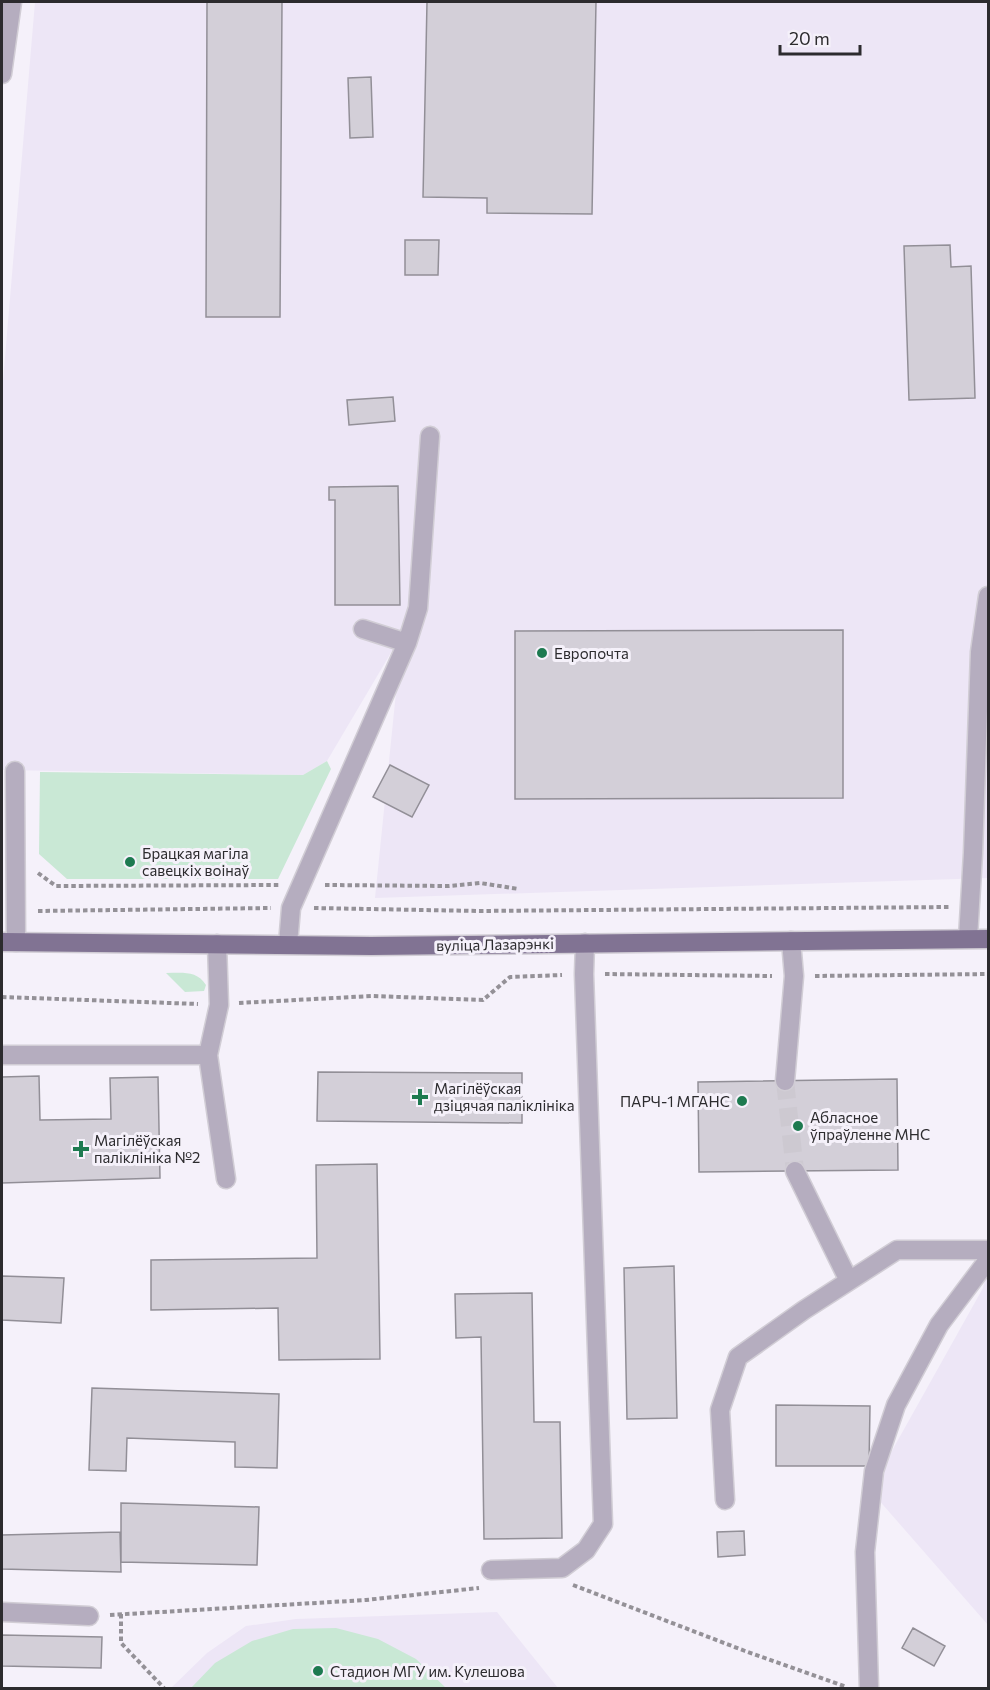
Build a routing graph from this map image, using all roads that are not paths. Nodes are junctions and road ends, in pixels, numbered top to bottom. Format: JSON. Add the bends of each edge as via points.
{"nodes":[{"id":1,"x":12,"y":2,"type":"edge"},
{"id":2,"x":2,"y":74,"type":"edge"},
{"id":3,"x":430,"y":436,"type":"dead end"},
{"id":4,"x":988,"y":596,"type":"edge"},
{"id":5,"x":363,"y":629,"type":"dead end"},
{"id":6,"x":407,"y":643,"type":"junction"},
{"id":7,"x":15,"y":771,"type":"dead end"},
{"id":8,"x":968,"y":938,"type":"junction"},
{"id":9,"x":988,"y":939,"type":"edge"},
{"id":10,"x":791,"y":941,"type":"junction"},
{"id":11,"x":9,"y":942,"type":"edge"},
{"id":12,"x":585,"y":943,"type":"junction"},
{"id":13,"x":217,"y":944,"type":"junction"},
{"id":14,"x":288,"y":944,"type":"junction"},
{"id":15,"x":2,"y":1055,"type":"edge"},
{"id":16,"x":208,"y":1055,"type":"junction"},
{"id":17,"x":786,"y":1081,"type":"tunnel mouth"},
{"id":18,"x":795,"y":1171,"type":"tunnel mouth"},
{"id":19,"x":226,"y":1179,"type":"dead end"},
{"id":20,"x":988,"y":1250,"type":"edge"},
{"id":21,"x":988,"y":1260,"type":"edge"},
{"id":22,"x":849,"y":1281,"type":"junction"},
{"id":23,"x":724,"y":1500,"type":"dead end"},
{"id":24,"x":491,"y":1570,"type":"dead end"},
{"id":25,"x":2,"y":1612,"type":"edge"},
{"id":26,"x":89,"y":1616,"type":"road end"},
{"id":27,"x":869,"y":1689,"type":"edge"}],
"edges":[{"from":1,"to":2,"type":"lane"},
{"from":3,"to":6,"type":"lane","via":[[418,608]]},
{"from":4,"to":8,"type":"lane","via":[[980,651]]},
{"from":5,"to":6,"type":"lane"},
{"from":6,"to":14,"type":"lane","via":[[291,908]]},
{"from":7,"to":11,"type":"lane","via":[[16,911]]},
{"from":8,"to":9,"type":"main road","name":"вуліца Лазарэнкі"},
{"from":8,"to":10,"type":"main road","name":"вуліца Лазарэнкі"},
{"from":10,"to":12,"type":"main road","name":"вуліца Лазарэнкі"},
{"from":10,"to":17,"type":"lane","via":[[794,976]]},
{"from":11,"to":13,"type":"main road","name":"вуліца Лазарэнкі"},
{"from":12,"to":14,"type":"main road","name":"вуліца Лазарэнкі"},
{"from":12,"to":24,"type":"lane","via":[[603,1524],[586,1551],[562,1568]]},
{"from":13,"to":14,"type":"main road","name":"вуліца Лазарэнкі"},
{"from":13,"to":16,"type":"lane","via":[[219,1005]]},
{"from":15,"to":16,"type":"lane"},
{"from":16,"to":19,"type":"lane"},
{"from":18,"to":22,"type":"lane"},
{"from":20,"to":22,"type":"lane","via":[[897,1250]]},
{"from":21,"to":27,"type":"lane","via":[[939,1325],[896,1405],[874,1471],[865,1552]]},
{"from":22,"to":23,"type":"lane","via":[[738,1357],[720,1410]]},
{"from":25,"to":26,"type":"lane"}]}
